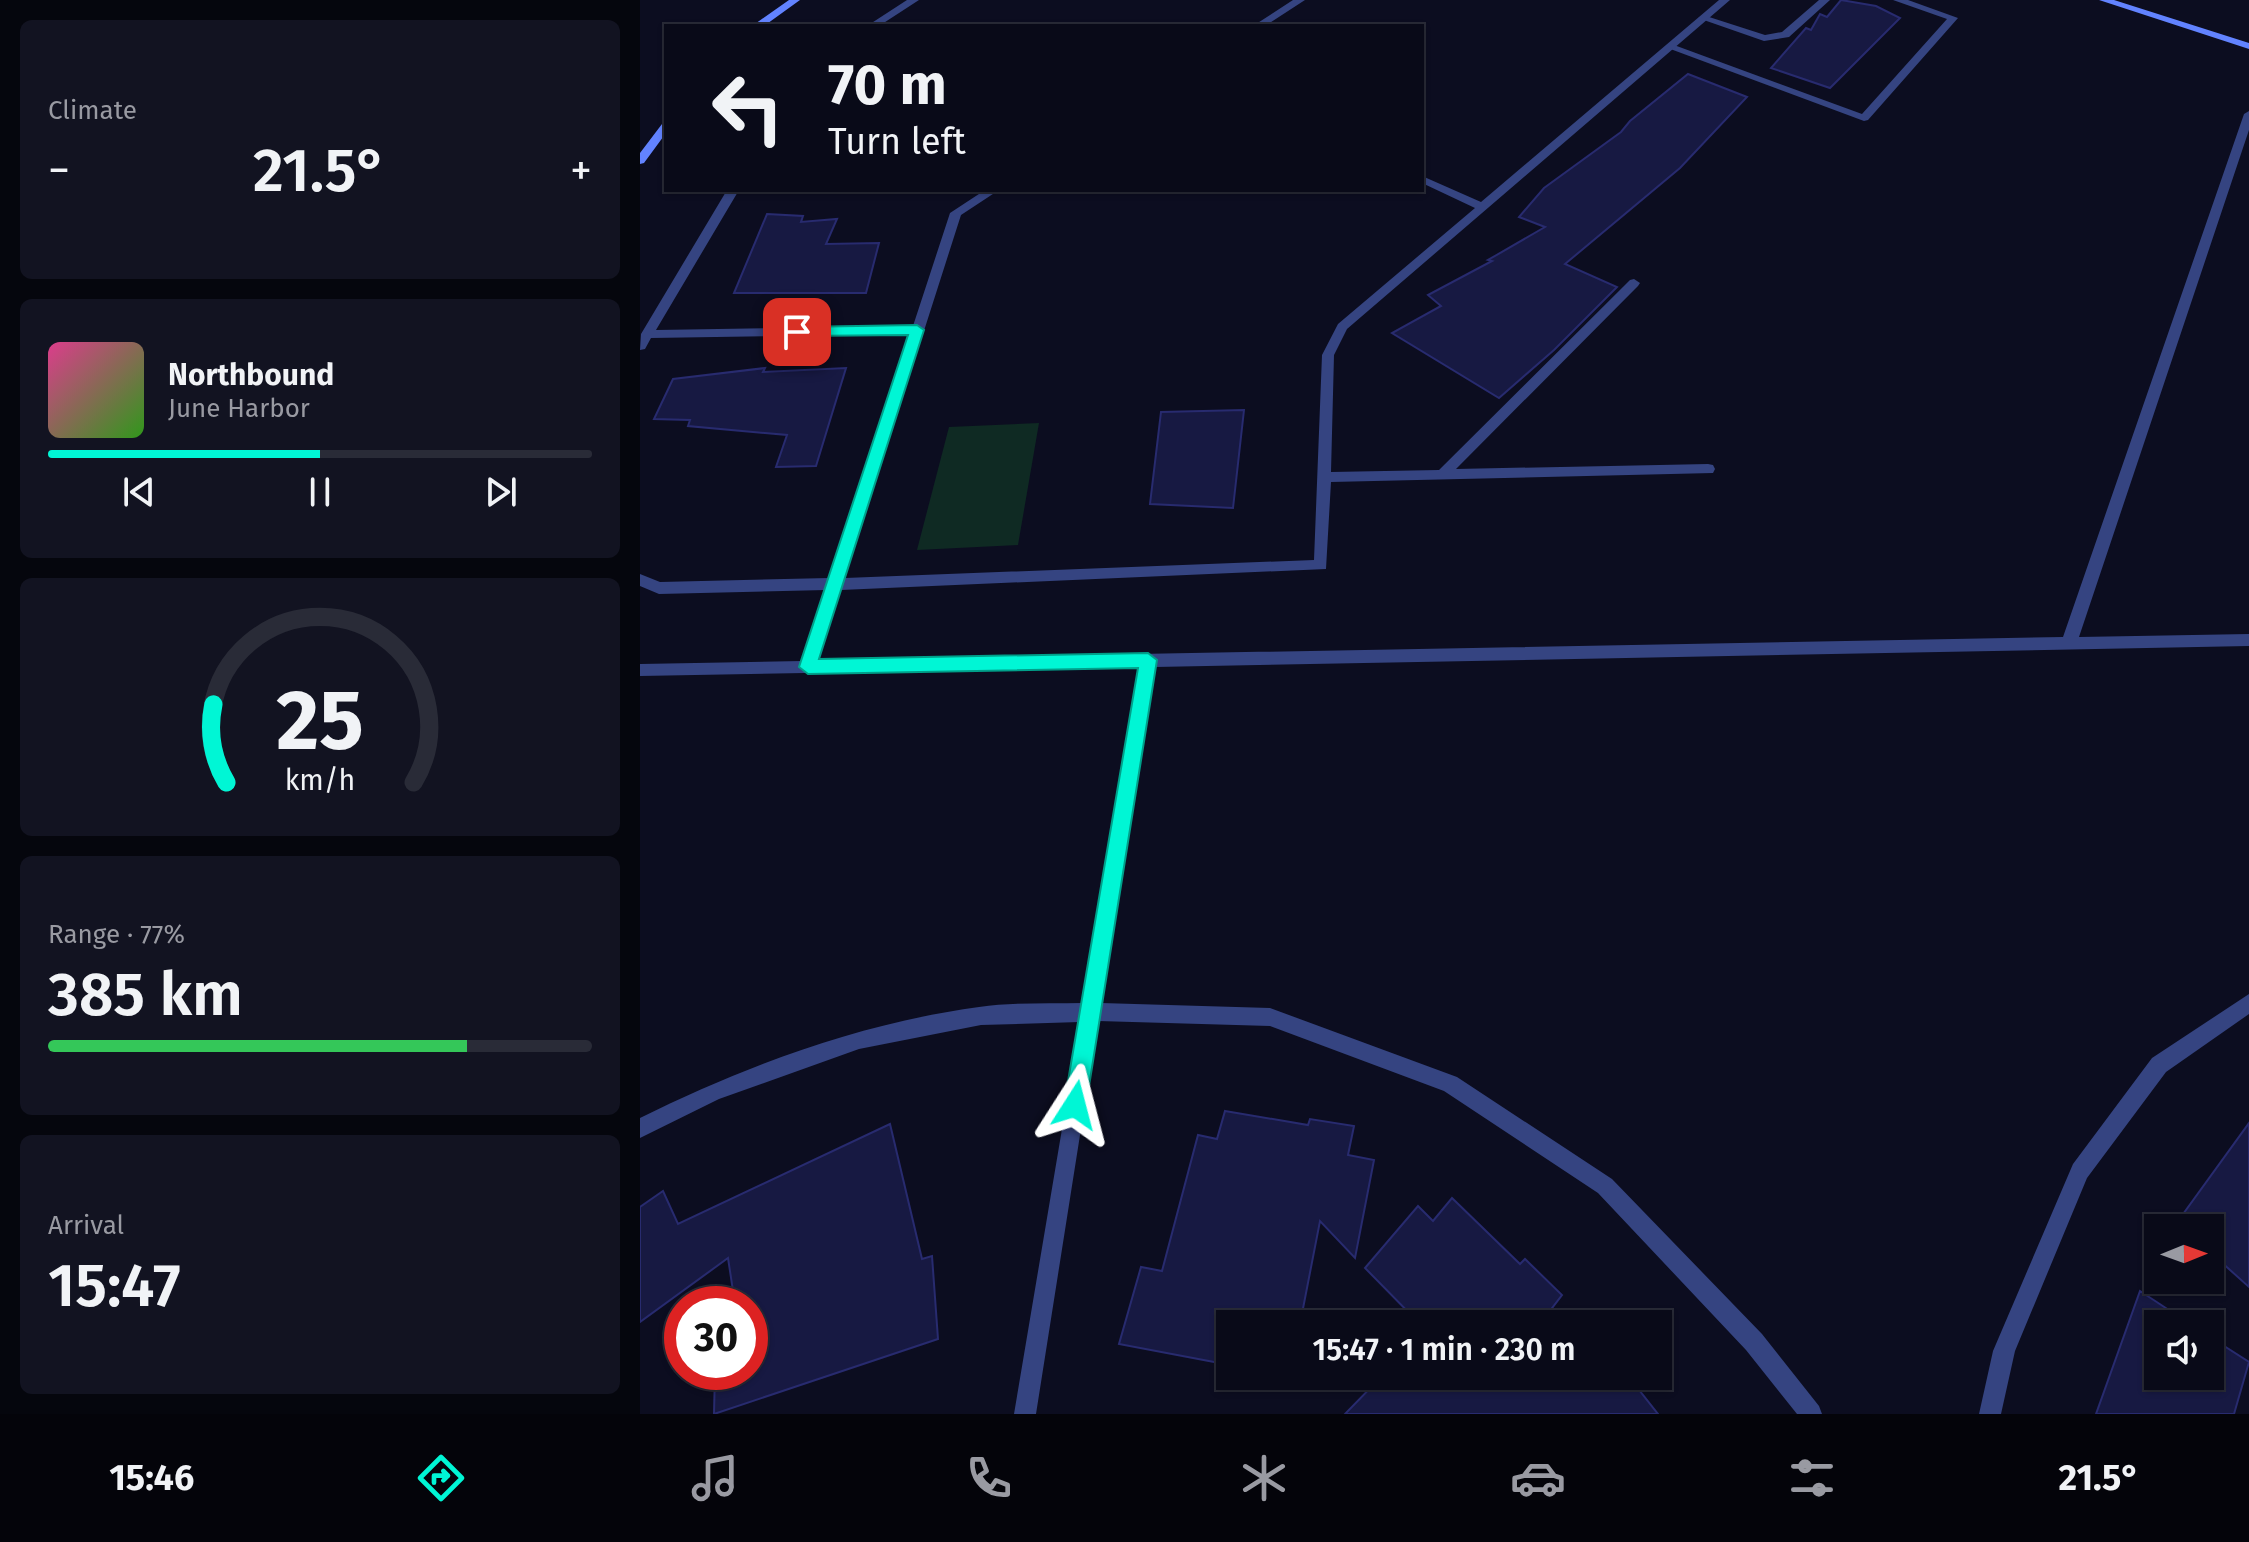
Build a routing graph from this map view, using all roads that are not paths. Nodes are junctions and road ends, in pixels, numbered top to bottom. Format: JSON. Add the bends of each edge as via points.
{"nodes":[{"id":1,"x":795,"y":0,"type":"edge"},
{"id":2,"x":914,"y":0,"type":"edge"},
{"id":3,"x":1300,"y":0,"type":"edge"},
{"id":4,"x":1725,"y":0,"type":"edge"},
{"id":5,"x":1825,"y":0,"type":"edge"},
{"id":6,"x":1898,"y":0,"type":"edge"},
{"id":7,"x":2104,"y":0,"type":"edge"},
{"id":8,"x":1703,"y":18,"type":"junction"},
{"id":9,"x":760,"y":24,"type":"edge"},
{"id":10,"x":875,"y":24,"type":"edge"},
{"id":11,"x":1261,"y":24,"type":"edge"},
{"id":12,"x":2249,"y":46,"type":"edge"},
{"id":13,"x":1670,"y":47,"type":"junction"},
{"id":14,"x":2249,"y":114,"type":"edge"},
{"id":15,"x":664,"y":129,"type":"edge"},
{"id":16,"x":640,"y":161,"type":"edge"},
{"id":17,"x":1424,"y":180,"type":"edge"},
{"id":18,"x":732,"y":192,"type":"edge"},
{"id":19,"x":990,"y":192,"type":"edge"},
{"id":20,"x":1483,"y":207,"type":"junction"},
{"id":21,"x":1634,"y":283,"type":"dead end"},
{"id":22,"x":917,"y":330,"type":"junction"},
{"id":23,"x":644,"y":340,"type":"edge"},
{"id":24,"x":1708,"y":469,"type":"dead end"},
{"id":25,"x":1442,"y":475,"type":"junction"},
{"id":26,"x":1324,"y":477,"type":"junction"},
{"id":27,"x":640,"y":580,"type":"edge"},
{"id":28,"x":834,"y":584,"type":"junction"},
{"id":29,"x":2249,"y":640,"type":"edge"},
{"id":30,"x":2069,"y":643,"type":"junction"},
{"id":31,"x":1148,"y":660,"type":"junction"},
{"id":32,"x":808,"y":667,"type":"junction"},
{"id":33,"x":640,"y":670,"type":"edge"},
{"id":34,"x":2249,"y":1003,"type":"edge"},
{"id":35,"x":1090,"y":1012,"type":"junction"},
{"id":36,"x":640,"y":1128,"type":"edge"},
{"id":37,"x":1025,"y":1414,"type":"edge"},
{"id":38,"x":1811,"y":1414,"type":"edge"},
{"id":39,"x":1990,"y":1414,"type":"edge"}],
"edges":[{"from":1,"to":9,"type":"street"},
{"from":2,"to":10,"type":"street"},
{"from":3,"to":11,"type":"street"},
{"from":4,"to":8,"type":"street"},
{"from":5,"to":8,"type":"street","via":[[1785,35],[1764,38]]},
{"from":6,"to":13,"type":"street","via":[[1953,18],[1864,118]]},
{"from":7,"to":12,"type":"street"},
{"from":8,"to":13,"type":"street"},
{"from":13,"to":20,"type":"street"},
{"from":14,"to":30,"type":"street"},
{"from":15,"to":16,"type":"street"},
{"from":17,"to":20,"type":"street"},
{"from":18,"to":23,"type":"street"},
{"from":19,"to":22,"type":"street","via":[[956,213]]},
{"from":20,"to":26,"type":"street","via":[[1342,327],[1328,355]]},
{"from":21,"to":25,"type":"street"},
{"from":22,"to":23,"type":"street"},
{"from":22,"to":28,"type":"street"},
{"from":24,"to":25,"type":"street"},
{"from":25,"to":26,"type":"street"},
{"from":26,"to":28,"type":"street","via":[[1321,565]]},
{"from":27,"to":28,"type":"street","via":[[659,588]]},
{"from":28,"to":32,"type":"street"},
{"from":29,"to":30,"type":"street"},
{"from":30,"to":31,"type":"street"},
{"from":31,"to":32,"type":"street"},
{"from":31,"to":35,"type":"street"},
{"from":32,"to":33,"type":"street"},
{"from":34,"to":39,"type":"street","via":[[2159,1065],[2080,1171],[2004,1351]]},
{"from":35,"to":36,"type":"street","via":[[981,1016],[859,1040],[715,1091]]},
{"from":35,"to":37,"type":"street"},
{"from":35,"to":38,"type":"street","via":[[1270,1017],[1450,1084],[1605,1186],[1754,1342]]}]}
